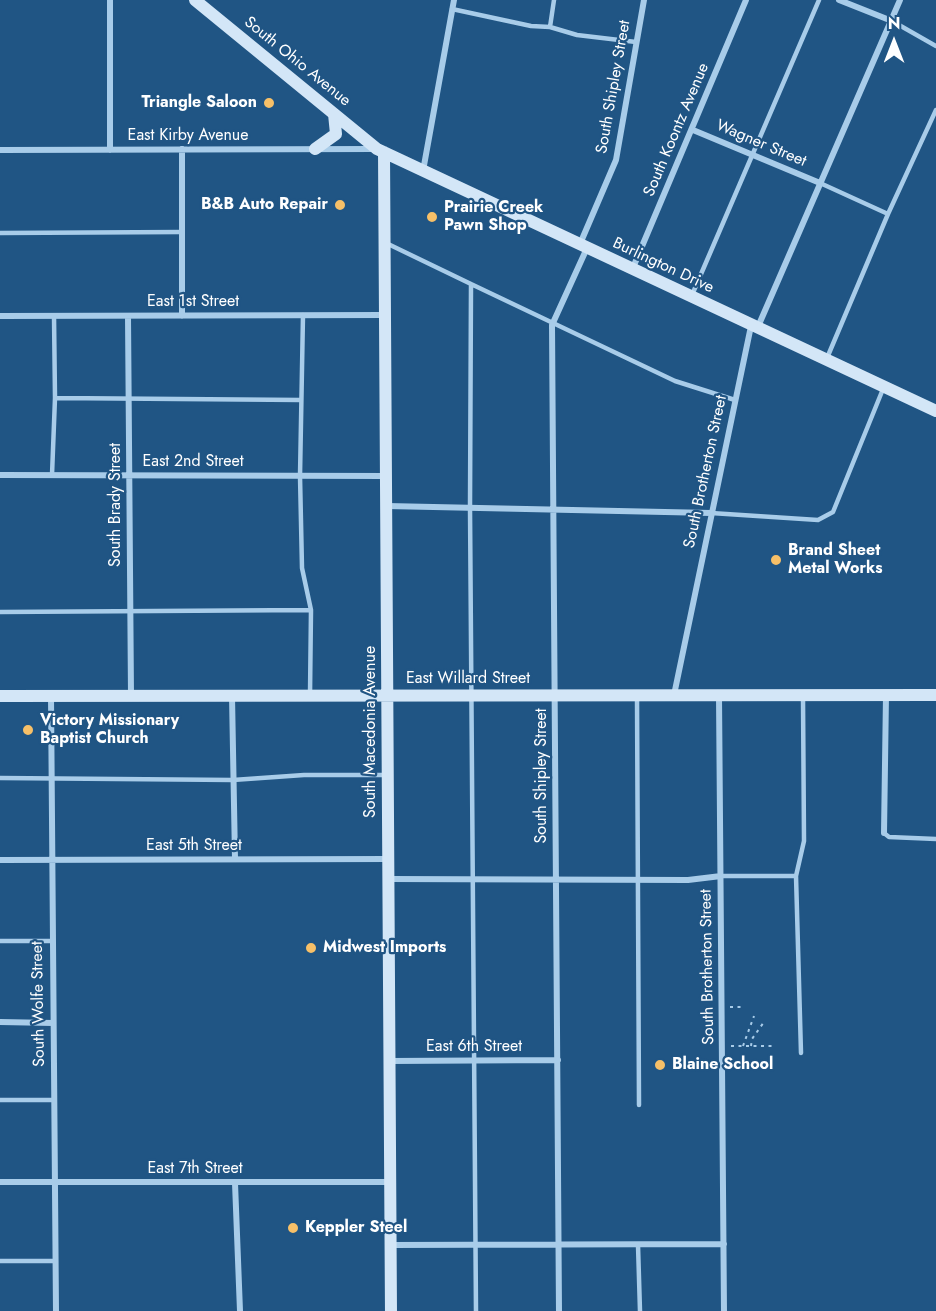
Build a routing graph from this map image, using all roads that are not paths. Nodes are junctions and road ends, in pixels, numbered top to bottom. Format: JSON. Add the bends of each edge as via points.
{"nodes":[{"id":1,"x":110,"y":0,"type":"edge"},
{"id":2,"x":195,"y":0,"type":"edge"},
{"id":3,"x":454,"y":0,"type":"edge"},
{"id":4,"x":554,"y":0,"type":"edge"},
{"id":5,"x":644,"y":0,"type":"edge"},
{"id":6,"x":746,"y":0,"type":"edge"},
{"id":7,"x":819,"y":0,"type":"edge"},
{"id":8,"x":839,"y":0,"type":"edge"},
{"id":9,"x":900,"y":0,"type":"edge"},
{"id":10,"x":452,"y":9,"type":"junction"},
{"id":11,"x":892,"y":21,"type":"junction"},
{"id":12,"x":550,"y":27,"type":"junction"},
{"id":13,"x":636,"y":42,"type":"junction"},
{"id":14,"x":936,"y":46,"type":"edge"},
{"id":15,"x":936,"y":110,"type":"edge"},
{"id":16,"x":334,"y":114,"type":"junction"},
{"id":17,"x":693,"y":130,"type":"junction"},
{"id":18,"x":182,"y":149,"type":"junction"},
{"id":19,"x":315,"y":149,"type":"junction"},
{"id":20,"x":0,"y":150,"type":"edge"},
{"id":21,"x":110,"y":150,"type":"junction"},
{"id":22,"x":381,"y":151,"type":"junction"},
{"id":23,"x":752,"y":155,"type":"junction"},
{"id":24,"x":423,"y":171,"type":"junction"},
{"id":25,"x":819,"y":183,"type":"junction"},
{"id":26,"x":888,"y":214,"type":"junction"},
{"id":27,"x":182,"y":232,"type":"junction"},
{"id":28,"x":0,"y":233,"type":"edge"},
{"id":29,"x":385,"y":242,"type":"junction"},
{"id":30,"x":584,"y":246,"type":"junction"},
{"id":31,"x":632,"y":270,"type":"junction"},
{"id":32,"x":471,"y":284,"type":"junction"},
{"id":33,"x":691,"y":297,"type":"junction"},
{"id":34,"x":303,"y":315,"type":"junction"},
{"id":35,"x":385,"y":315,"type":"junction"},
{"id":36,"x":0,"y":316,"type":"edge"},
{"id":37,"x":54,"y":316,"type":"junction"},
{"id":38,"x":128,"y":316,"type":"junction"},
{"id":39,"x":182,"y":316,"type":"junction"},
{"id":40,"x":552,"y":322,"type":"junction"},
{"id":41,"x":754,"y":327,"type":"junction"},
{"id":42,"x":826,"y":360,"type":"junction"},
{"id":43,"x":884,"y":387,"type":"junction"},
{"id":44,"x":129,"y":397,"type":"junction"},
{"id":45,"x":55,"y":398,"type":"junction"},
{"id":46,"x":302,"y":400,"type":"junction"},
{"id":47,"x":735,"y":400,"type":"junction"},
{"id":48,"x":936,"y":411,"type":"edge"},
{"id":49,"x":0,"y":475,"type":"edge"},
{"id":50,"x":52,"y":475,"type":"junction"},
{"id":51,"x":129,"y":475,"type":"junction"},
{"id":52,"x":300,"y":476,"type":"junction"},
{"id":53,"x":386,"y":476,"type":"junction"},
{"id":54,"x":386,"y":506,"type":"junction"},
{"id":55,"x":470,"y":507,"type":"junction"},
{"id":56,"x":554,"y":508,"type":"junction"},
{"id":57,"x":711,"y":513,"type":"junction"},
{"id":58,"x":312,"y":610,"type":"junction"},
{"id":59,"x":130,"y":611,"type":"junction"},
{"id":60,"x":0,"y":612,"type":"edge"},
{"id":61,"x":675,"y":694,"type":"junction"},
{"id":62,"x":886,"y":694,"type":"junction"},
{"id":63,"x":936,"y":694,"type":"edge"},
{"id":64,"x":131,"y":695,"type":"junction"},
{"id":65,"x":232,"y":695,"type":"junction"},
{"id":66,"x":310,"y":695,"type":"junction"},
{"id":67,"x":388,"y":695,"type":"junction"},
{"id":68,"x":471,"y":695,"type":"junction"},
{"id":69,"x":555,"y":695,"type":"junction"},
{"id":70,"x":637,"y":695,"type":"junction"},
{"id":71,"x":719,"y":695,"type":"junction"},
{"id":72,"x":803,"y":695,"type":"junction"},
{"id":73,"x":0,"y":696,"type":"edge"},
{"id":74,"x":51,"y":696,"type":"junction"},
{"id":75,"x":388,"y":775,"type":"junction"},
{"id":76,"x":0,"y":778,"type":"edge"},
{"id":77,"x":51,"y":779,"type":"junction"},
{"id":78,"x":233,"y":780,"type":"junction"},
{"id":79,"x":884,"y":833,"type":"joint"},
{"id":80,"x":936,"y":839,"type":"edge"},
{"id":81,"x":235,"y":859,"type":"junction"},
{"id":82,"x":389,"y":859,"type":"junction"},
{"id":83,"x":0,"y":860,"type":"edge"},
{"id":84,"x":51,"y":860,"type":"junction"},
{"id":85,"x":721,"y":876,"type":"junction"},
{"id":86,"x":796,"y":876,"type":"junction"},
{"id":87,"x":389,"y":879,"type":"junction"},
{"id":88,"x":474,"y":880,"type":"junction"},
{"id":89,"x":638,"y":880,"type":"junction"},
{"id":90,"x":556,"y":881,"type":"junction"},
{"id":91,"x":0,"y":941,"type":"edge"},
{"id":92,"x":52,"y":941,"type":"junction"},
{"id":93,"x":0,"y":1022,"type":"edge"},
{"id":94,"x":53,"y":1023,"type":"junction"},
{"id":95,"x":801,"y":1053,"type":"dead end"},
{"id":96,"x":558,"y":1060,"type":"junction"},
{"id":97,"x":390,"y":1061,"type":"junction"},
{"id":98,"x":473,"y":1061,"type":"junction"},
{"id":99,"x":0,"y":1100,"type":"edge"},
{"id":100,"x":54,"y":1100,"type":"junction"},
{"id":101,"x":639,"y":1105,"type":"dead end"},
{"id":102,"x":0,"y":1182,"type":"edge"},
{"id":103,"x":54,"y":1182,"type":"junction"},
{"id":104,"x":391,"y":1182,"type":"junction"},
{"id":105,"x":235,"y":1183,"type":"junction"},
{"id":106,"x":724,"y":1244,"type":"junction"},
{"id":107,"x":391,"y":1245,"type":"junction"},
{"id":108,"x":475,"y":1245,"type":"junction"},
{"id":109,"x":559,"y":1245,"type":"junction"},
{"id":110,"x":638,"y":1245,"type":"junction"},
{"id":111,"x":0,"y":1261,"type":"edge"},
{"id":112,"x":56,"y":1262,"type":"junction"},
{"id":113,"x":56,"y":1311,"type":"edge"},
{"id":114,"x":240,"y":1311,"type":"edge"},
{"id":115,"x":391,"y":1311,"type":"edge"},
{"id":116,"x":476,"y":1311,"type":"edge"},
{"id":117,"x":559,"y":1311,"type":"edge"},
{"id":118,"x":640,"y":1311,"type":"edge"},
{"id":119,"x":724,"y":1311,"type":"edge"}],
"edges":[{"from":1,"to":21,"type":"street"},
{"from":2,"to":16,"type":"street","name":"South Ohio Avenue"},
{"from":3,"to":10,"type":"street"},
{"from":4,"to":12,"type":"lane"},
{"from":5,"to":13,"type":"street","name":"South Shipley Street"},
{"from":6,"to":17,"type":"street","name":"South Koontz Avenue"},
{"from":7,"to":23,"type":"lane"},
{"from":8,"to":11,"type":"street"},
{"from":9,"to":11,"type":"street","name":"South Brotherton Street"},
{"from":10,"to":12,"type":"lane"},
{"from":10,"to":24,"type":"street"},
{"from":11,"to":14,"type":"lane"},
{"from":11,"to":25,"type":"street","name":"South Brotherton Street"},
{"from":12,"to":13,"type":"lane","via":[[577,35]]},
{"from":13,"to":30,"type":"street","name":"South Shipley Street","via":[[616,160]]},
{"from":15,"to":26,"type":"lane"},
{"from":16,"to":19,"type":"street","via":[[336,134]]},
{"from":16,"to":22,"type":"street","name":"South Ohio Avenue"},
{"from":17,"to":23,"type":"street","name":"Wagner Street"},
{"from":17,"to":31,"type":"street","name":"South Koontz Avenue"},
{"from":18,"to":19,"type":"street","name":"East Kirby Avenue"},
{"from":18,"to":21,"type":"street","name":"East Kirby Avenue"},
{"from":18,"to":27,"type":"street"},
{"from":19,"to":22,"type":"street","name":"East Kirby Avenue"},
{"from":20,"to":21,"type":"street","name":"East Kirby Avenue"},
{"from":22,"to":24,"type":"street","name":"Burlington Drive"},
{"from":22,"to":29,"type":"street","name":"South Macedonia Avenue"},
{"from":23,"to":25,"type":"street","name":"Wagner Street"},
{"from":23,"to":33,"type":"lane"},
{"from":24,"to":30,"type":"street","name":"Burlington Drive"},
{"from":25,"to":26,"type":"lane"},
{"from":25,"to":41,"type":"street","name":"South Brotherton Street"},
{"from":26,"to":42,"type":"lane"},
{"from":27,"to":28,"type":"lane"},
{"from":27,"to":39,"type":"street"},
{"from":29,"to":32,"type":"lane"},
{"from":29,"to":35,"type":"street","name":"South Macedonia Avenue"},
{"from":30,"to":31,"type":"street","name":"Burlington Drive"},
{"from":30,"to":40,"type":"street","name":"South Shipley Street"},
{"from":31,"to":33,"type":"street","name":"Burlington Drive"},
{"from":32,"to":40,"type":"lane"},
{"from":32,"to":55,"type":"lane"},
{"from":33,"to":41,"type":"street","name":"Burlington Drive"},
{"from":34,"to":35,"type":"street","name":"East 1st Street"},
{"from":34,"to":39,"type":"street","name":"East 1st Street"},
{"from":34,"to":46,"type":"lane"},
{"from":35,"to":53,"type":"street","name":"South Macedonia Avenue"},
{"from":36,"to":37,"type":"street","name":"East 1st Street"},
{"from":37,"to":38,"type":"street","name":"East 1st Street"},
{"from":37,"to":45,"type":"lane"},
{"from":38,"to":39,"type":"street","name":"East 1st Street"},
{"from":38,"to":44,"type":"street","name":"South Brady Street"},
{"from":40,"to":47,"type":"lane","via":[[675,381]]},
{"from":40,"to":56,"type":"street","name":"South Shipley Street"},
{"from":41,"to":42,"type":"street","name":"Burlington Drive"},
{"from":41,"to":47,"type":"street","name":"South Brotherton Street"},
{"from":42,"to":43,"type":"street","name":"Burlington Drive"},
{"from":43,"to":48,"type":"street","name":"Burlington Drive"},
{"from":43,"to":57,"type":"lane","via":[[833,512],[818,520]]},
{"from":44,"to":45,"type":"lane"},
{"from":44,"to":46,"type":"lane"},
{"from":44,"to":51,"type":"street","name":"South Brady Street"},
{"from":45,"to":50,"type":"lane"},
{"from":46,"to":52,"type":"lane"},
{"from":47,"to":57,"type":"street","name":"South Brotherton Street"},
{"from":49,"to":50,"type":"street","name":"East 2nd Street"},
{"from":50,"to":51,"type":"street","name":"East 2nd Street"},
{"from":51,"to":52,"type":"street","name":"East 2nd Street"},
{"from":51,"to":59,"type":"street","name":"South Brady Street"},
{"from":52,"to":53,"type":"street","name":"East 2nd Street"},
{"from":52,"to":58,"type":"lane","via":[[302,568]]},
{"from":53,"to":54,"type":"street","name":"South Macedonia Avenue"},
{"from":54,"to":55,"type":"street"},
{"from":54,"to":67,"type":"street","name":"South Macedonia Avenue"},
{"from":55,"to":56,"type":"street"},
{"from":55,"to":68,"type":"lane"},
{"from":56,"to":57,"type":"street"},
{"from":56,"to":69,"type":"street","name":"South Shipley Street"},
{"from":57,"to":61,"type":"street","name":"South Brotherton Street"},
{"from":58,"to":59,"type":"lane"},
{"from":58,"to":66,"type":"lane"},
{"from":59,"to":60,"type":"lane"},
{"from":59,"to":64,"type":"street","name":"South Brady Street"},
{"from":61,"to":70,"type":"street","name":"East Willard Street"},
{"from":61,"to":71,"type":"street","name":"East Willard Street"},
{"from":62,"to":63,"type":"street","name":"East Willard Street"},
{"from":62,"to":72,"type":"street","name":"East Willard Street"},
{"from":62,"to":79,"type":"street"},
{"from":64,"to":65,"type":"street","name":"East Willard Street"},
{"from":64,"to":74,"type":"street","name":"East Willard Street"},
{"from":65,"to":66,"type":"street","name":"East Willard Street"},
{"from":65,"to":78,"type":"street"},
{"from":66,"to":67,"type":"street","name":"East Willard Street"},
{"from":67,"to":68,"type":"street","name":"East Willard Street"},
{"from":67,"to":75,"type":"street","name":"South Macedonia Avenue"},
{"from":68,"to":69,"type":"street","name":"East Willard Street"},
{"from":68,"to":88,"type":"lane"},
{"from":69,"to":70,"type":"street","name":"East Willard Street"},
{"from":69,"to":90,"type":"street","name":"South Shipley Street"},
{"from":70,"to":89,"type":"lane"},
{"from":71,"to":72,"type":"street","name":"East Willard Street"},
{"from":71,"to":85,"type":"street","name":"South Brotherton Street"},
{"from":72,"to":86,"type":"lane","via":[[804,841]]},
{"from":73,"to":74,"type":"street","name":"East Willard Street"},
{"from":74,"to":77,"type":"street","name":"South Wolfe Street"},
{"from":75,"to":78,"type":"lane","via":[[304,774]]},
{"from":75,"to":82,"type":"street","name":"South Macedonia Avenue"},
{"from":76,"to":77,"type":"lane"},
{"from":77,"to":78,"type":"lane"},
{"from":77,"to":84,"type":"street","name":"South Wolfe Street"},
{"from":78,"to":81,"type":"street"},
{"from":79,"to":80,"type":"lane","via":[[889,837]]},
{"from":81,"to":82,"type":"street","name":"East 5th Street"},
{"from":81,"to":84,"type":"street","name":"East 5th Street"},
{"from":82,"to":87,"type":"street","name":"South Macedonia Avenue"},
{"from":83,"to":84,"type":"street","name":"East 5th Street"},
{"from":84,"to":92,"type":"street","name":"South Wolfe Street"},
{"from":85,"to":86,"type":"lane"},
{"from":85,"to":89,"type":"street"},
{"from":85,"to":106,"type":"street","name":"South Brotherton Street"},
{"from":86,"to":95,"type":"lane"},
{"from":87,"to":88,"type":"street"},
{"from":87,"to":97,"type":"street","name":"South Macedonia Avenue"},
{"from":88,"to":90,"type":"street"},
{"from":88,"to":98,"type":"lane"},
{"from":89,"to":90,"type":"street"},
{"from":89,"to":101,"type":"lane"},
{"from":90,"to":96,"type":"street","name":"South Shipley Street"},
{"from":91,"to":92,"type":"lane"},
{"from":92,"to":94,"type":"street","name":"South Wolfe Street"},
{"from":93,"to":94,"type":"street"},
{"from":94,"to":100,"type":"street","name":"South Wolfe Street"},
{"from":96,"to":98,"type":"street","name":"East 6th Street"},
{"from":96,"to":109,"type":"street","name":"South Shipley Street"},
{"from":97,"to":98,"type":"street","name":"East 6th Street"},
{"from":97,"to":104,"type":"street","name":"South Macedonia Avenue"},
{"from":98,"to":108,"type":"lane"},
{"from":99,"to":100,"type":"lane"},
{"from":100,"to":103,"type":"street","name":"South Wolfe Street"},
{"from":102,"to":103,"type":"street","name":"East 7th Street"},
{"from":103,"to":105,"type":"street","name":"East 7th Street"},
{"from":103,"to":112,"type":"street","name":"South Wolfe Street"},
{"from":104,"to":105,"type":"street","name":"East 7th Street"},
{"from":104,"to":107,"type":"street","name":"South Macedonia Avenue"},
{"from":105,"to":114,"type":"street"},
{"from":106,"to":110,"type":"street"},
{"from":106,"to":119,"type":"street","name":"South Brotherton Street"},
{"from":107,"to":108,"type":"street"},
{"from":107,"to":115,"type":"street","name":"South Macedonia Avenue"},
{"from":108,"to":109,"type":"street"},
{"from":108,"to":116,"type":"lane"},
{"from":109,"to":110,"type":"street"},
{"from":109,"to":117,"type":"street","name":"South Shipley Street"},
{"from":110,"to":118,"type":"lane"},
{"from":111,"to":112,"type":"lane"},
{"from":112,"to":113,"type":"street","name":"South Wolfe Street"}]}
